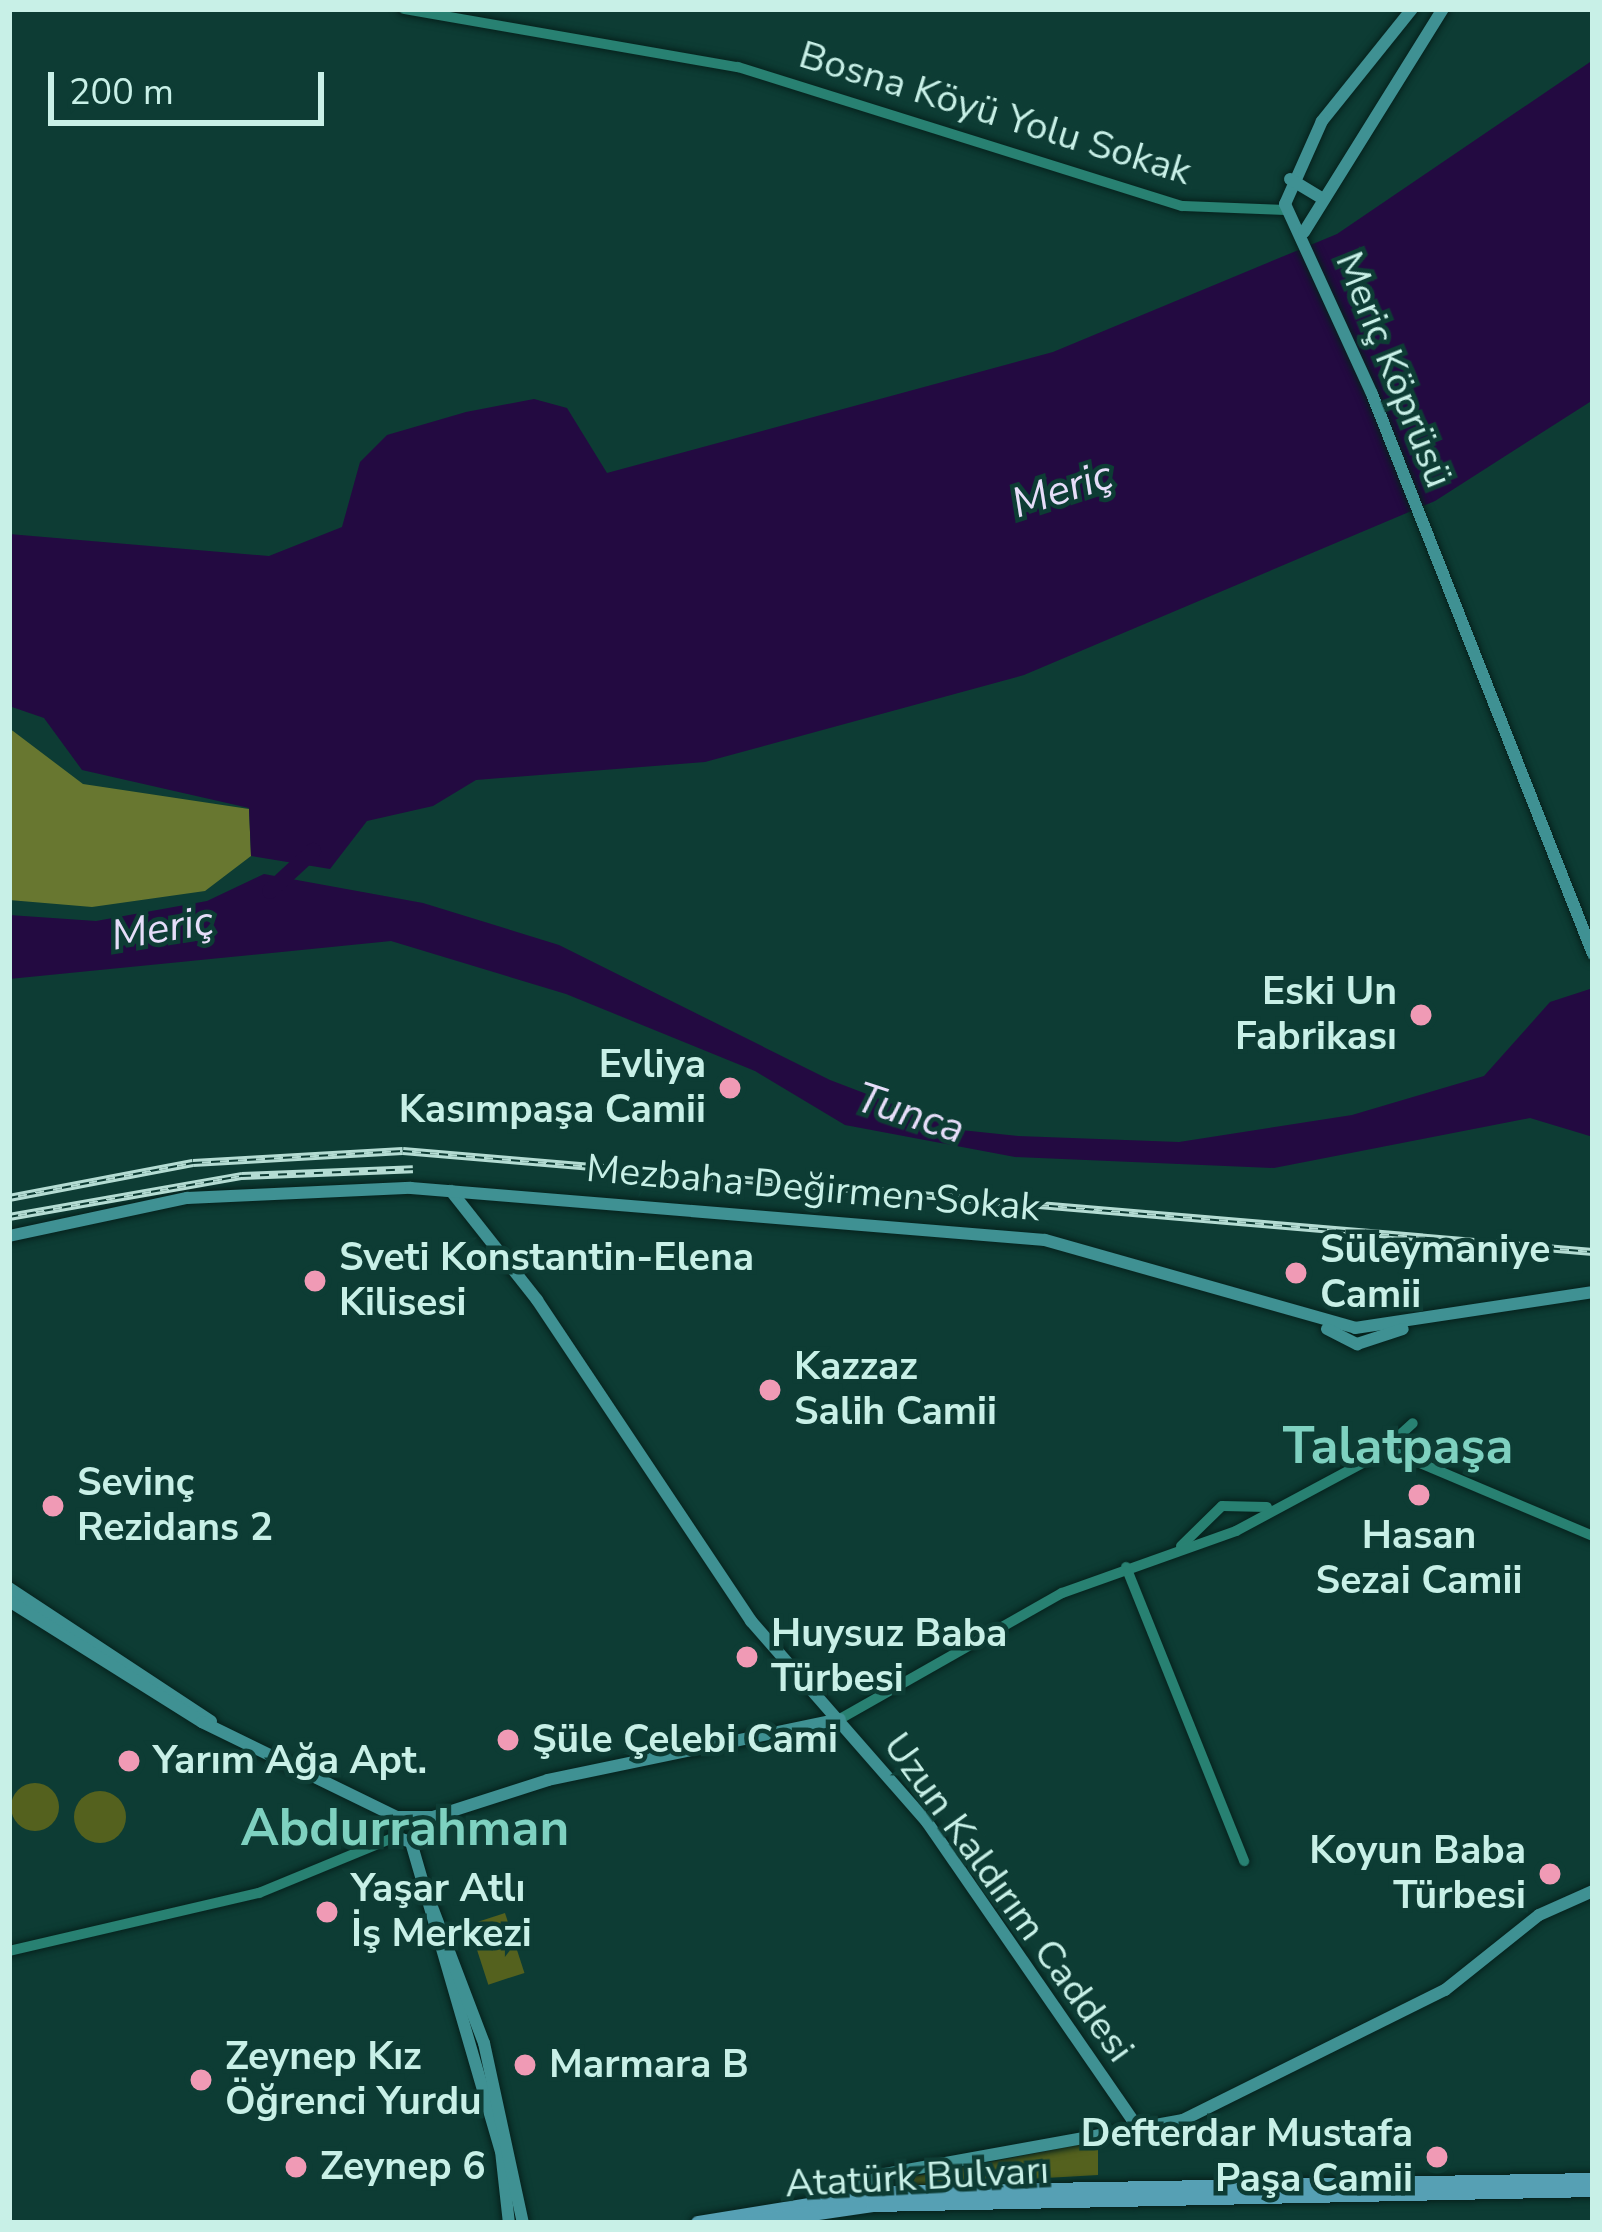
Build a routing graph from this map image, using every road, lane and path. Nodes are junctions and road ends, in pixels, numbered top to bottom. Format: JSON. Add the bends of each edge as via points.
{"nodes":[{"id":1,"x":404,"y":9,"type":"edge"},
{"id":2,"x":1412,"y":9,"type":"edge"},
{"id":3,"x":1443,"y":9,"type":"edge"},
{"id":4,"x":1290,"y":178,"type":"junction"},
{"id":5,"x":1323,"y":199,"type":"junction"},
{"id":6,"x":1287,"y":210,"type":"junction"},
{"id":7,"x":1304,"y":232,"type":"junction"},
{"id":8,"x":1593,"y":954,"type":"edge"},
{"id":9,"x":450,"y":1190,"type":"junction"},
{"id":10,"x":9,"y":1236,"type":"edge"},
{"id":11,"x":1593,"y":1292,"type":"edge"},
{"id":12,"x":1413,"y":1423,"type":"dead end"},
{"id":13,"x":1387,"y":1449,"type":"junction"},
{"id":14,"x":1235,"y":1505,"type":"junction"},
{"id":15,"x":1267,"y":1507,"type":"junction"},
{"id":16,"x":1214,"y":1519,"type":"junction"},
{"id":17,"x":1234,"y":1531,"type":"junction"},
{"id":18,"x":1593,"y":1536,"type":"edge"},
{"id":19,"x":1179,"y":1548,"type":"junction"},
{"id":20,"x":1126,"y":1568,"type":"junction"},
{"id":21,"x":9,"y":1588,"type":"edge"},
{"id":22,"x":9,"y":1601,"type":"edge"},
{"id":23,"x":840,"y":1719,"type":"junction"},
{"id":24,"x":211,"y":1720,"type":"junction"},
{"id":25,"x":403,"y":1816,"type":"junction"},
{"id":26,"x":433,"y":1817,"type":"junction"},
{"id":27,"x":395,"y":1837,"type":"junction"},
{"id":28,"x":414,"y":1839,"type":"junction"},
{"id":29,"x":1244,"y":1861,"type":"dead end"},
{"id":30,"x":1593,"y":1891,"type":"edge"},
{"id":31,"x":9,"y":1951,"type":"edge"},
{"id":32,"x":1133,"y":2121,"type":"junction"},
{"id":33,"x":512,"y":2174,"type":"junction"},
{"id":34,"x":1593,"y":2180,"type":"edge"},
{"id":35,"x":1593,"y":2190,"type":"edge"},
{"id":36,"x":838,"y":2197,"type":"junction"},
{"id":37,"x":509,"y":2223,"type":"edge"},
{"id":38,"x":523,"y":2223,"type":"edge"},
{"id":39,"x":698,"y":2223,"type":"edge"},
{"id":40,"x":750,"y":2223,"type":"edge"}],
"edges":[{"from":1,"to":6,"type":"street","name":"Bosna Köyü Yolu Sokak","via":[[738,68],[1182,206]]},
{"from":2,"to":4,"type":"main road"},
{"from":3,"to":5,"type":"main road"},
{"from":4,"to":5,"type":"main road"},
{"from":4,"to":6,"type":"main road"},
{"from":5,"to":7,"type":"main road"},
{"from":6,"to":7,"type":"main road","name":"Meriç Köprüsü"},
{"from":7,"to":8,"type":"main road","name":"Meriç Köprüsü"},
{"from":9,"to":10,"type":"main road","name":"Mezbaha Değirmen Sokak","via":[[350,1187],[187,1198]]},
{"from":9,"to":11,"type":"main road","name":"Mezbaha Değirmen Sokak","via":[[980,1232],[1166,1273],[1363,1336]]},
{"from":9,"to":23,"type":"main road","name":"Uzun Kaldırım Caddesi","via":[[537,1300],[752,1622]]},
{"from":12,"to":13,"type":"street"},
{"from":13,"to":15,"type":"street"},
{"from":13,"to":18,"type":"street"},
{"from":14,"to":15,"type":"street"},
{"from":14,"to":16,"type":"street"},
{"from":14,"to":17,"type":"street"},
{"from":15,"to":17,"type":"street"},
{"from":16,"to":17,"type":"street"},
{"from":16,"to":19,"type":"street"},
{"from":17,"to":19,"type":"street"},
{"from":19,"to":20,"type":"street"},
{"from":20,"to":23,"type":"street"},
{"from":20,"to":29,"type":"street"},
{"from":21,"to":24,"type":"main road"},
{"from":22,"to":24,"type":"main road"},
{"from":23,"to":26,"type":"main road","via":[[548,1780]]},
{"from":23,"to":32,"type":"main road","name":"Uzun Kaldırım Caddesi","via":[[927,1822]]},
{"from":24,"to":25,"type":"main road"},
{"from":25,"to":26,"type":"main road"},
{"from":25,"to":27,"type":"main road"},
{"from":25,"to":28,"type":"main road"},
{"from":26,"to":28,"type":"main road"},
{"from":27,"to":28,"type":"main road"},
{"from":27,"to":31,"type":"street","via":[[259,1893]]},
{"from":28,"to":33,"type":"main road"},
{"from":30,"to":32,"type":"main road","via":[[1539,1915],[1445,1990],[1183,2120]]},
{"from":32,"to":36,"type":"main road","via":[[1054,2148],[885,2174]]},
{"from":33,"to":37,"type":"main road"},
{"from":33,"to":38,"type":"main road"},
{"from":34,"to":36,"type":"main road","name":"Atatürk Bulvarı"},
{"from":35,"to":40,"type":"main road","name":"Atatürk Bulvarı","via":[[873,2205]]},
{"from":36,"to":39,"type":"main road","name":"Atatürk Bulvarı"}]}
